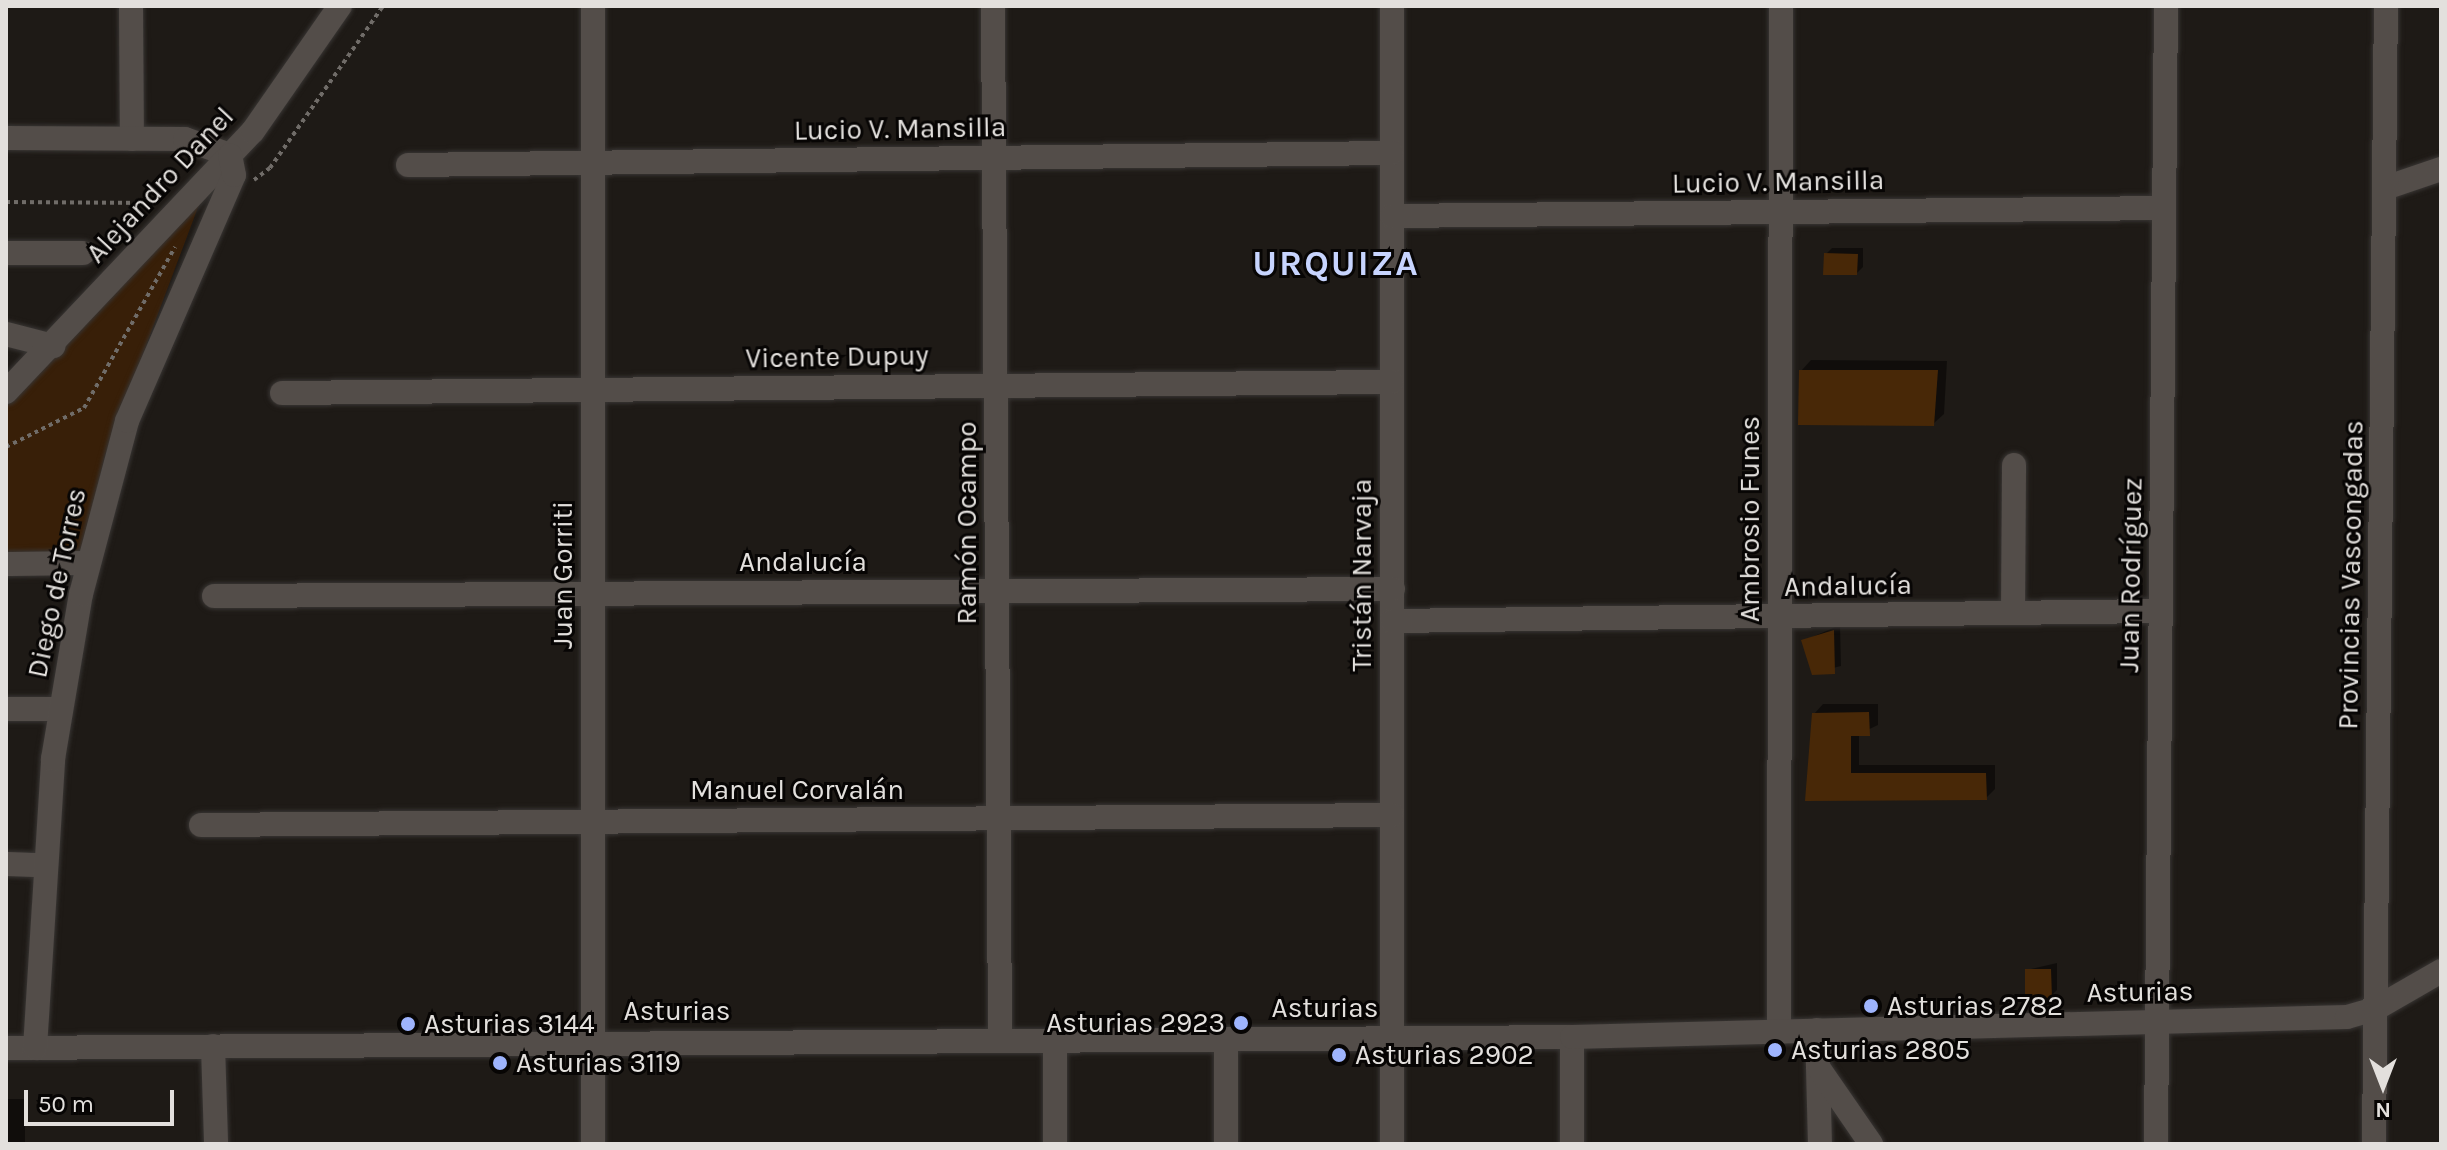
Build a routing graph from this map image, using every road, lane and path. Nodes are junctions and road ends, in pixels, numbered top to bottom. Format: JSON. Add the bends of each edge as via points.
{"nodes":[{"id":1,"x":131,"y":6,"type":"edge"},
{"id":2,"x":340,"y":6,"type":"edge"},
{"id":3,"x":593,"y":6,"type":"edge"},
{"id":4,"x":993,"y":6,"type":"edge"},
{"id":5,"x":1392,"y":6,"type":"edge"},
{"id":6,"x":1781,"y":6,"type":"edge"},
{"id":7,"x":2166,"y":6,"type":"edge"},
{"id":8,"x":2386,"y":6,"type":"edge"},
{"id":9,"x":6,"y":138,"type":"edge"},
{"id":10,"x":132,"y":139,"type":"junction"},
{"id":11,"x":1392,"y":153,"type":"junction"},
{"id":12,"x":230,"y":155,"type":"junction"},
{"id":13,"x":994,"y":158,"type":"junction"},
{"id":14,"x":592,"y":163,"type":"junction"},
{"id":15,"x":408,"y":165,"type":"dead end"},
{"id":16,"x":2441,"y":169,"type":"edge"},
{"id":17,"x":2385,"y":188,"type":"junction"},
{"id":18,"x":6,"y":202,"type":"edge"},
{"id":19,"x":179,"y":203,"type":"junction"},
{"id":20,"x":2164,"y":208,"type":"junction"},
{"id":21,"x":1781,"y":212,"type":"junction"},
{"id":22,"x":1392,"y":216,"type":"junction"},
{"id":23,"x":6,"y":253,"type":"edge"},
{"id":24,"x":83,"y":253,"type":"dead end"},
{"id":25,"x":6,"y":334,"type":"edge"},
{"id":26,"x":53,"y":346,"type":"junction"},
{"id":27,"x":1392,"y":382,"type":"junction"},
{"id":28,"x":996,"y":386,"type":"junction"},
{"id":29,"x":593,"y":390,"type":"junction"},
{"id":30,"x":6,"y":392,"type":"edge"},
{"id":31,"x":282,"y":393,"type":"dead end"},
{"id":32,"x":2014,"y":465,"type":"dead end"},
{"id":33,"x":88,"y":563,"type":"junction"},
{"id":34,"x":6,"y":564,"type":"edge"},
{"id":35,"x":1393,"y":589,"type":"junction"},
{"id":36,"x":997,"y":591,"type":"junction"},
{"id":37,"x":592,"y":594,"type":"junction"},
{"id":38,"x":214,"y":596,"type":"dead end"},
{"id":39,"x":2160,"y":611,"type":"junction"},
{"id":40,"x":2013,"y":613,"type":"junction"},
{"id":41,"x":1780,"y":617,"type":"junction"},
{"id":42,"x":1392,"y":621,"type":"junction"},
{"id":43,"x":6,"y":709,"type":"edge"},
{"id":44,"x":61,"y":709,"type":"junction"},
{"id":45,"x":1392,"y":815,"type":"junction"},
{"id":46,"x":593,"y":820,"type":"junction"},
{"id":47,"x":998,"y":820,"type":"junction"},
{"id":48,"x":201,"y":825,"type":"dead end"},
{"id":49,"x":6,"y":864,"type":"edge"},
{"id":50,"x":43,"y":865,"type":"junction"},
{"id":51,"x":2441,"y":971,"type":"edge"},
{"id":52,"x":2375,"y":1009,"type":"junction"},
{"id":53,"x":2156,"y":1022,"type":"junction"},
{"id":54,"x":1817,"y":1030,"type":"junction"},
{"id":55,"x":1779,"y":1031,"type":"junction"},
{"id":56,"x":1572,"y":1037,"type":"junction"},
{"id":57,"x":1393,"y":1038,"type":"junction"},
{"id":58,"x":1226,"y":1039,"type":"junction"},
{"id":59,"x":1000,"y":1040,"type":"junction"},
{"id":60,"x":593,"y":1041,"type":"junction"},
{"id":61,"x":1055,"y":1041,"type":"junction"},
{"id":62,"x":213,"y":1046,"type":"junction"},
{"id":63,"x":6,"y":1048,"type":"edge"},
{"id":64,"x":35,"y":1048,"type":"junction"},
{"id":65,"x":1820,"y":1070,"type":"junction"},
{"id":66,"x":216,"y":1144,"type":"edge"},
{"id":67,"x":593,"y":1144,"type":"edge"},
{"id":68,"x":1055,"y":1144,"type":"edge"},
{"id":69,"x":1226,"y":1144,"type":"edge"},
{"id":70,"x":1392,"y":1144,"type":"edge"},
{"id":71,"x":1572,"y":1144,"type":"edge"},
{"id":72,"x":1820,"y":1144,"type":"edge"},
{"id":73,"x":1871,"y":1144,"type":"edge"},
{"id":74,"x":2156,"y":1144,"type":"edge"},
{"id":75,"x":2374,"y":1144,"type":"edge"}],
"edges":[{"from":1,"to":10,"type":"street"},
{"from":2,"to":12,"type":"street","name":"Alejandro Danel"},
{"from":3,"to":14,"type":"street","name":"Juan Gorriti"},
{"from":4,"to":13,"type":"street","name":"Ramón Ocampo"},
{"from":5,"to":11,"type":"street","name":"Tristán Narvaja"},
{"from":6,"to":21,"type":"street","name":"Ambrosio Funes"},
{"from":7,"to":20,"type":"street","name":"Juan Rodríguez"},
{"from":8,"to":17,"type":"street","name":"Provincias Vascongadas"},
{"from":9,"to":10,"type":"street"},
{"from":10,"to":12,"type":"street","via":[[200,141]]},
{"from":11,"to":13,"type":"street","name":"Lucio V. Mansilla"},
{"from":11,"to":22,"type":"street","name":"Tristán Narvaja"},
{"from":12,"to":19,"type":"street","name":"Alejandro Danel"},
{"from":12,"to":33,"type":"street","name":"Diego de Torres","via":[[234,175],[127,421]]},
{"from":13,"to":14,"type":"street","name":"Lucio V. Mansilla"},
{"from":13,"to":28,"type":"street","name":"Ramón Ocampo"},
{"from":14,"to":15,"type":"street","name":"Lucio V. Mansilla"},
{"from":14,"to":29,"type":"street","name":"Juan Gorriti"},
{"from":16,"to":17,"type":"street"},
{"from":17,"to":52,"type":"street","name":"Provincias Vascongadas"},
{"from":18,"to":19,"type":"path"},
{"from":19,"to":26,"type":"street","name":"Alejandro Danel"},
{"from":20,"to":21,"type":"street","name":"Lucio V. Mansilla"},
{"from":20,"to":39,"type":"street","name":"Juan Rodríguez"},
{"from":21,"to":22,"type":"street","name":"Lucio V. Mansilla"},
{"from":21,"to":41,"type":"street","name":"Ambrosio Funes"},
{"from":22,"to":27,"type":"street","name":"Tristán Narvaja"},
{"from":23,"to":24,"type":"street"},
{"from":25,"to":26,"type":"street"},
{"from":26,"to":30,"type":"street","name":"Alejandro Danel"},
{"from":27,"to":28,"type":"street","name":"Vicente Dupuy"},
{"from":27,"to":35,"type":"street","name":"Tristán Narvaja"},
{"from":28,"to":29,"type":"street","name":"Vicente Dupuy"},
{"from":28,"to":36,"type":"street","name":"Ramón Ocampo"},
{"from":29,"to":31,"type":"street","name":"Vicente Dupuy"},
{"from":29,"to":37,"type":"street","name":"Juan Gorriti"},
{"from":32,"to":40,"type":"street"},
{"from":33,"to":34,"type":"street"},
{"from":33,"to":44,"type":"street","name":"Diego de Torres"},
{"from":35,"to":36,"type":"street","name":"Andalucía"},
{"from":35,"to":42,"type":"street","name":"Tristán Narvaja"},
{"from":36,"to":37,"type":"street","name":"Andalucía"},
{"from":36,"to":47,"type":"street","name":"Ramón Ocampo"},
{"from":37,"to":38,"type":"street","name":"Andalucía"},
{"from":37,"to":46,"type":"street","name":"Juan Gorriti"},
{"from":39,"to":40,"type":"street","name":"Andalucía"},
{"from":39,"to":53,"type":"street","name":"Juan Rodríguez"},
{"from":40,"to":41,"type":"street","name":"Andalucía"},
{"from":41,"to":42,"type":"street","name":"Andalucía"},
{"from":41,"to":55,"type":"street","name":"Ambrosio Funes"},
{"from":42,"to":45,"type":"street","name":"Tristán Narvaja"},
{"from":43,"to":44,"type":"street"},
{"from":44,"to":50,"type":"street","name":"Diego de Torres"},
{"from":45,"to":47,"type":"street","name":"Manuel Corvalán"},
{"from":45,"to":57,"type":"street","name":"Tristán Narvaja"},
{"from":46,"to":47,"type":"street","name":"Manuel Corvalán"},
{"from":46,"to":48,"type":"street","name":"Manuel Corvalán"},
{"from":46,"to":60,"type":"street","name":"Juan Gorriti"},
{"from":47,"to":59,"type":"street","name":"Ramón Ocampo"},
{"from":49,"to":50,"type":"street"},
{"from":50,"to":64,"type":"street","name":"Diego de Torres"},
{"from":51,"to":52,"type":"street","name":"Asturias"},
{"from":52,"to":53,"type":"street","name":"Asturias","via":[[2347,1017]]},
{"from":52,"to":75,"type":"street","name":"Provincias Vascongadas"},
{"from":53,"to":54,"type":"street","name":"Asturias"},
{"from":53,"to":74,"type":"street","name":"Juan Rodríguez"},
{"from":54,"to":55,"type":"street","name":"Asturias"},
{"from":54,"to":65,"type":"street"},
{"from":55,"to":56,"type":"street","name":"Asturias"},
{"from":56,"to":57,"type":"street","name":"Asturias"},
{"from":56,"to":71,"type":"street"},
{"from":57,"to":58,"type":"street","name":"Asturias"},
{"from":57,"to":70,"type":"street","name":"Tristán Narvaja"},
{"from":58,"to":61,"type":"street","name":"Asturias"},
{"from":58,"to":69,"type":"street"},
{"from":59,"to":60,"type":"street","name":"Asturias"},
{"from":59,"to":61,"type":"street","name":"Asturias"},
{"from":60,"to":62,"type":"street","name":"Asturias"},
{"from":60,"to":67,"type":"street","name":"Juan Gorriti"},
{"from":61,"to":68,"type":"street"},
{"from":62,"to":64,"type":"street","name":"Asturias"},
{"from":62,"to":66,"type":"street"},
{"from":63,"to":64,"type":"street","name":"Asturias"},
{"from":65,"to":72,"type":"street"},
{"from":65,"to":73,"type":"street"}]}
